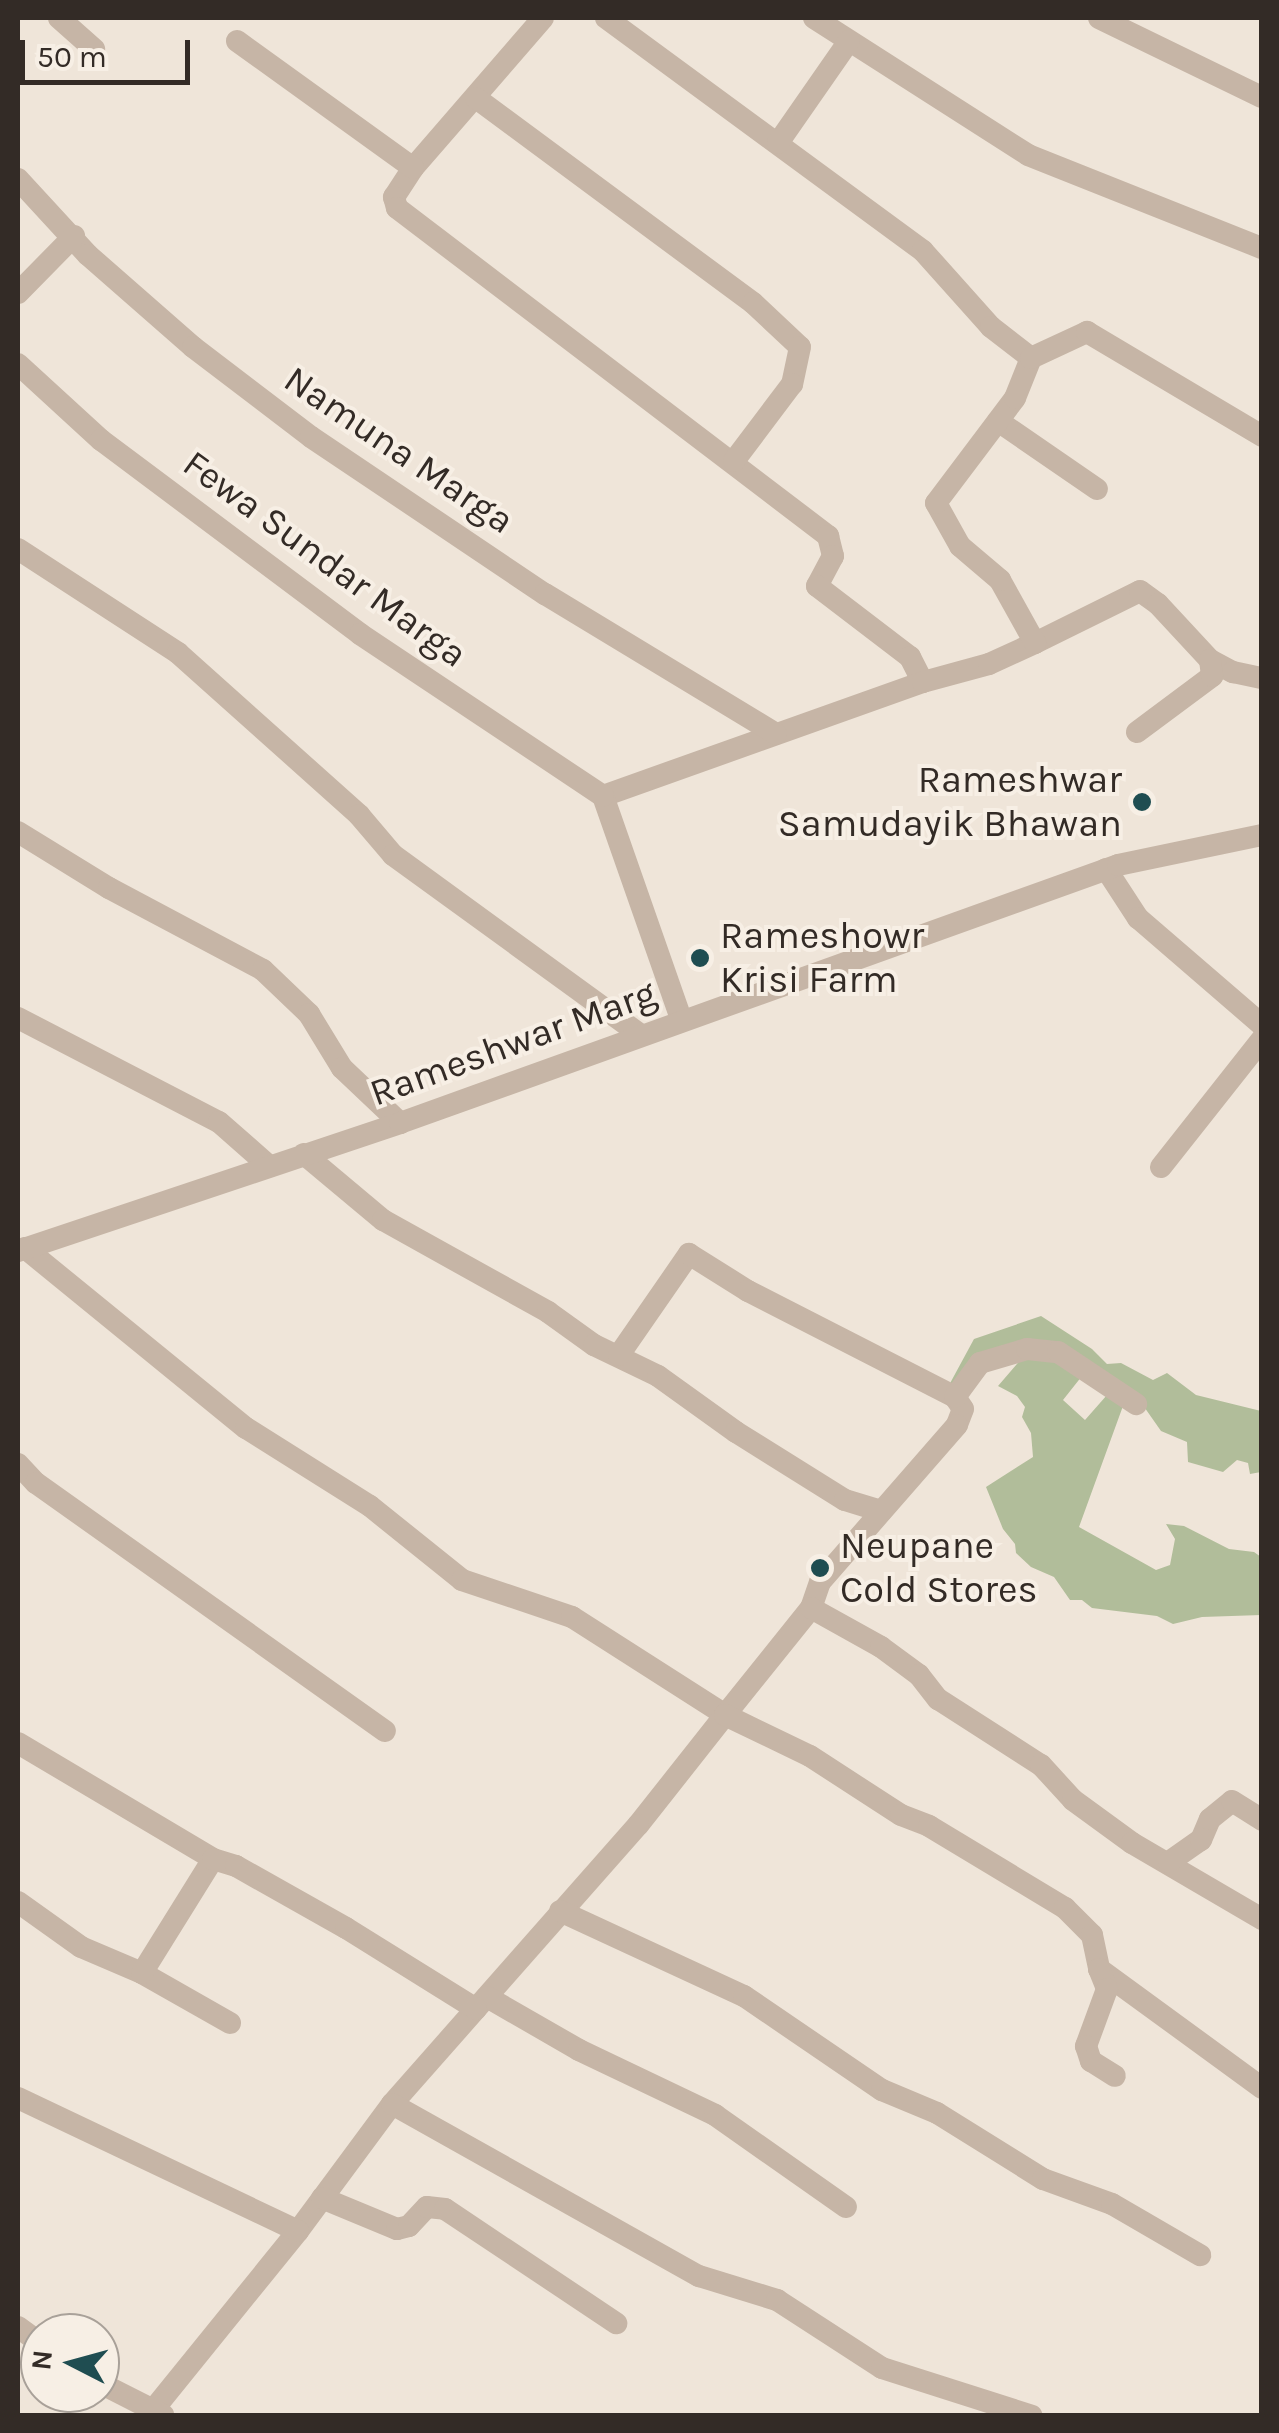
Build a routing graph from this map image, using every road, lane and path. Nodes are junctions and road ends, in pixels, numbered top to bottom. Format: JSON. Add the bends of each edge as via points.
{"nodes":[{"id":1,"x":59,"y":18,"type":"edge"},
{"id":2,"x":544,"y":18,"type":"edge"},
{"id":3,"x":606,"y":18,"type":"edge"},
{"id":4,"x":814,"y":18,"type":"edge"},
{"id":5,"x":1099,"y":18,"type":"edge"},
{"id":6,"x":237,"y":41,"type":"dead end"},
{"id":7,"x":849,"y":42,"type":"junction"},
{"id":8,"x":94,"y":49,"type":"dead end"},
{"id":9,"x":1262,"y":97,"type":"edge"},
{"id":10,"x":476,"y":98,"type":"junction"},
{"id":11,"x":778,"y":143,"type":"junction"},
{"id":12,"x":413,"y":168,"type":"junction"},
{"id":13,"x":18,"y":179,"type":"edge"},
{"id":14,"x":74,"y":236,"type":"junction"},
{"id":15,"x":1262,"y":248,"type":"edge"},
{"id":16,"x":18,"y":293,"type":"edge"},
{"id":17,"x":1031,"y":358,"type":"junction"},
{"id":18,"x":18,"y":364,"type":"edge"},
{"id":19,"x":998,"y":421,"type":"junction"},
{"id":20,"x":1262,"y":436,"type":"edge"},
{"id":21,"x":734,"y":461,"type":"junction"},
{"id":22,"x":1097,"y":489,"type":"dead end"},
{"id":23,"x":18,"y":549,"type":"edge"},
{"id":24,"x":1035,"y":643,"type":"junction"},
{"id":25,"x":1210,"y":660,"type":"junction"},
{"id":26,"x":1262,"y":678,"type":"edge"},
{"id":27,"x":923,"y":682,"type":"junction"},
{"id":28,"x":1137,"y":732,"type":"dead end"},
{"id":29,"x":776,"y":734,"type":"junction"},
{"id":30,"x":603,"y":796,"type":"junction"},
{"id":31,"x":18,"y":832,"type":"edge"},
{"id":32,"x":1262,"y":834,"type":"edge"},
{"id":33,"x":1106,"y":869,"type":"junction"},
{"id":34,"x":18,"y":1018,"type":"edge"},
{"id":35,"x":681,"y":1020,"type":"junction"},
{"id":36,"x":1262,"y":1025,"type":"edge"},
{"id":37,"x":640,"y":1034,"type":"junction"},
{"id":38,"x":1262,"y":1039,"type":"edge"},
{"id":39,"x":400,"y":1123,"type":"junction"},
{"id":40,"x":304,"y":1154,"type":"junction"},
{"id":41,"x":269,"y":1166,"type":"junction"},
{"id":42,"x":1160,"y":1168,"type":"dead end"},
{"id":43,"x":22,"y":1250,"type":"edge"},
{"id":44,"x":618,"y":1355,"type":"junction"},
{"id":45,"x":954,"y":1396,"type":"junction"},
{"id":46,"x":1136,"y":1404,"type":"dead end"},
{"id":47,"x":18,"y":1464,"type":"edge"},
{"id":48,"x":881,"y":1510,"type":"junction"},
{"id":49,"x":811,"y":1608,"type":"junction"},
{"id":50,"x":724,"y":1716,"type":"junction"},
{"id":51,"x":385,"y":1731,"type":"dead end"},
{"id":52,"x":18,"y":1743,"type":"edge"},
{"id":53,"x":1262,"y":1820,"type":"edge"},
{"id":54,"x":213,"y":1859,"type":"junction"},
{"id":55,"x":1169,"y":1862,"type":"junction"},
{"id":56,"x":18,"y":1902,"type":"edge"},
{"id":57,"x":560,"y":1911,"type":"junction"},
{"id":58,"x":1262,"y":1919,"type":"edge"},
{"id":59,"x":1099,"y":1969,"type":"junction"},
{"id":60,"x":142,"y":1973,"type":"junction"},
{"id":61,"x":482,"y":2003,"type":"junction"},
{"id":62,"x":230,"y":2023,"type":"dead end"},
{"id":63,"x":1115,"y":2076,"type":"dead end"},
{"id":64,"x":1262,"y":2088,"type":"edge"},
{"id":65,"x":18,"y":2098,"type":"edge"},
{"id":66,"x":392,"y":2104,"type":"junction"},
{"id":67,"x":322,"y":2198,"type":"junction"},
{"id":68,"x":846,"y":2207,"type":"dead end"},
{"id":69,"x":298,"y":2231,"type":"junction"},
{"id":70,"x":1200,"y":2255,"type":"dead end"},
{"id":71,"x":616,"y":2323,"type":"dead end"},
{"id":72,"x":120,"y":2394,"type":"edge"},
{"id":73,"x":155,"y":2413,"type":"edge"},
{"id":74,"x":1032,"y":2416,"type":"edge"}],
"edges":[{"from":1,"to":8,"type":"street"},
{"from":2,"to":10,"type":"street"},
{"from":3,"to":11,"type":"street"},
{"from":4,"to":7,"type":"street"},
{"from":5,"to":9,"type":"street"},
{"from":6,"to":12,"type":"street"},
{"from":7,"to":11,"type":"street"},
{"from":7,"to":15,"type":"street","via":[[1028,155]]},
{"from":10,"to":12,"type":"street"},
{"from":10,"to":21,"type":"street","via":[[752,303],[800,347],[792,384]]},
{"from":11,"to":17,"type":"street","via":[[923,251],[991,327]]},
{"from":12,"to":21,"type":"street","via":[[394,197],[397,208]]},
{"from":13,"to":14,"type":"street","name":"Namuna Marga"},
{"from":14,"to":16,"type":"street"},
{"from":14,"to":29,"type":"street","name":"Namuna Marga","via":[[88,256],[193,347],[311,437],[545,594]]},
{"from":17,"to":19,"type":"street","via":[[1016,398]]},
{"from":17,"to":20,"type":"street","via":[[1086,332]]},
{"from":18,"to":30,"type":"street","name":"Fewa Sundar Marga","via":[[101,440],[360,634]]},
{"from":19,"to":22,"type":"street"},
{"from":19,"to":24,"type":"street","via":[[936,503],[960,546],[1000,580]]},
{"from":21,"to":27,"type":"street","via":[[828,536],[833,556],[817,586],[910,657]]},
{"from":23,"to":37,"type":"street","via":[[178,653],[359,815],[394,856]]},
{"from":24,"to":25,"type":"street","via":[[1140,591]]},
{"from":24,"to":27,"type":"street"},
{"from":25,"to":26,"type":"street"},
{"from":25,"to":28,"type":"street","via":[[1212,676]]},
{"from":27,"to":29,"type":"street"},
{"from":29,"to":30,"type":"street"},
{"from":30,"to":35,"type":"street"},
{"from":31,"to":39,"type":"street","via":[[263,970],[309,1014],[342,1068]]},
{"from":32,"to":33,"type":"street","name":"Rameshwar Marg"},
{"from":33,"to":35,"type":"street","name":"Rameshwar Marg"},
{"from":33,"to":36,"type":"street","via":[[1138,918]]},
{"from":34,"to":41,"type":"street","via":[[219,1122]]},
{"from":35,"to":37,"type":"street","name":"Rameshwar Marg"},
{"from":37,"to":39,"type":"street","name":"Rameshwar Marg"},
{"from":38,"to":42,"type":"street"},
{"from":39,"to":40,"type":"street","name":"Rameshwar Marg"},
{"from":40,"to":41,"type":"street","name":"Rameshwar Marg"},
{"from":40,"to":44,"type":"street","via":[[383,1220]]},
{"from":41,"to":43,"type":"street","name":"Rameshwar Marg"},
{"from":43,"to":50,"type":"street","via":[[246,1428],[370,1506],[462,1580],[572,1617]]},
{"from":44,"to":45,"type":"street","via":[[689,1254]]},
{"from":44,"to":48,"type":"street","via":[[845,1500]]},
{"from":45,"to":46,"type":"street","via":[[980,1363],[1027,1349],[1058,1352]]},
{"from":45,"to":48,"type":"street","via":[[963,1409],[957,1424]]},
{"from":47,"to":51,"type":"street"},
{"from":48,"to":49,"type":"street","via":[[820,1582]]},
{"from":49,"to":50,"type":"street"},
{"from":49,"to":55,"type":"street","via":[[881,1647],[938,1699],[1041,1765],[1073,1800]]},
{"from":50,"to":57,"type":"street"},
{"from":50,"to":59,"type":"street","via":[[810,1756],[1065,1908],[1092,1934]]},
{"from":52,"to":54,"type":"street"},
{"from":53,"to":55,"type":"street","via":[[1232,1801],[1210,1819],[1201,1840]]},
{"from":54,"to":60,"type":"street"},
{"from":54,"to":61,"type":"street"},
{"from":55,"to":58,"type":"street"},
{"from":56,"to":60,"type":"street","via":[[81,1947]]},
{"from":57,"to":61,"type":"street"},
{"from":57,"to":70,"type":"street","via":[[744,1996],[882,2090],[937,2113],[1043,2180],[1112,2204]]},
{"from":59,"to":63,"type":"street","via":[[1107,1988],[1086,2046],[1091,2061]]},
{"from":59,"to":64,"type":"street"},
{"from":60,"to":62,"type":"street"},
{"from":61,"to":66,"type":"street"},
{"from":61,"to":68,"type":"street","via":[[715,2114]]},
{"from":65,"to":69,"type":"street"},
{"from":66,"to":67,"type":"street"},
{"from":66,"to":74,"type":"street","via":[[699,2276],[777,2300],[882,2368]]},
{"from":67,"to":69,"type":"street"},
{"from":67,"to":71,"type":"street","via":[[397,2229],[427,2207],[445,2208]]},
{"from":69,"to":73,"type":"street"},
{"from":72,"to":73,"type":"street"}]}
